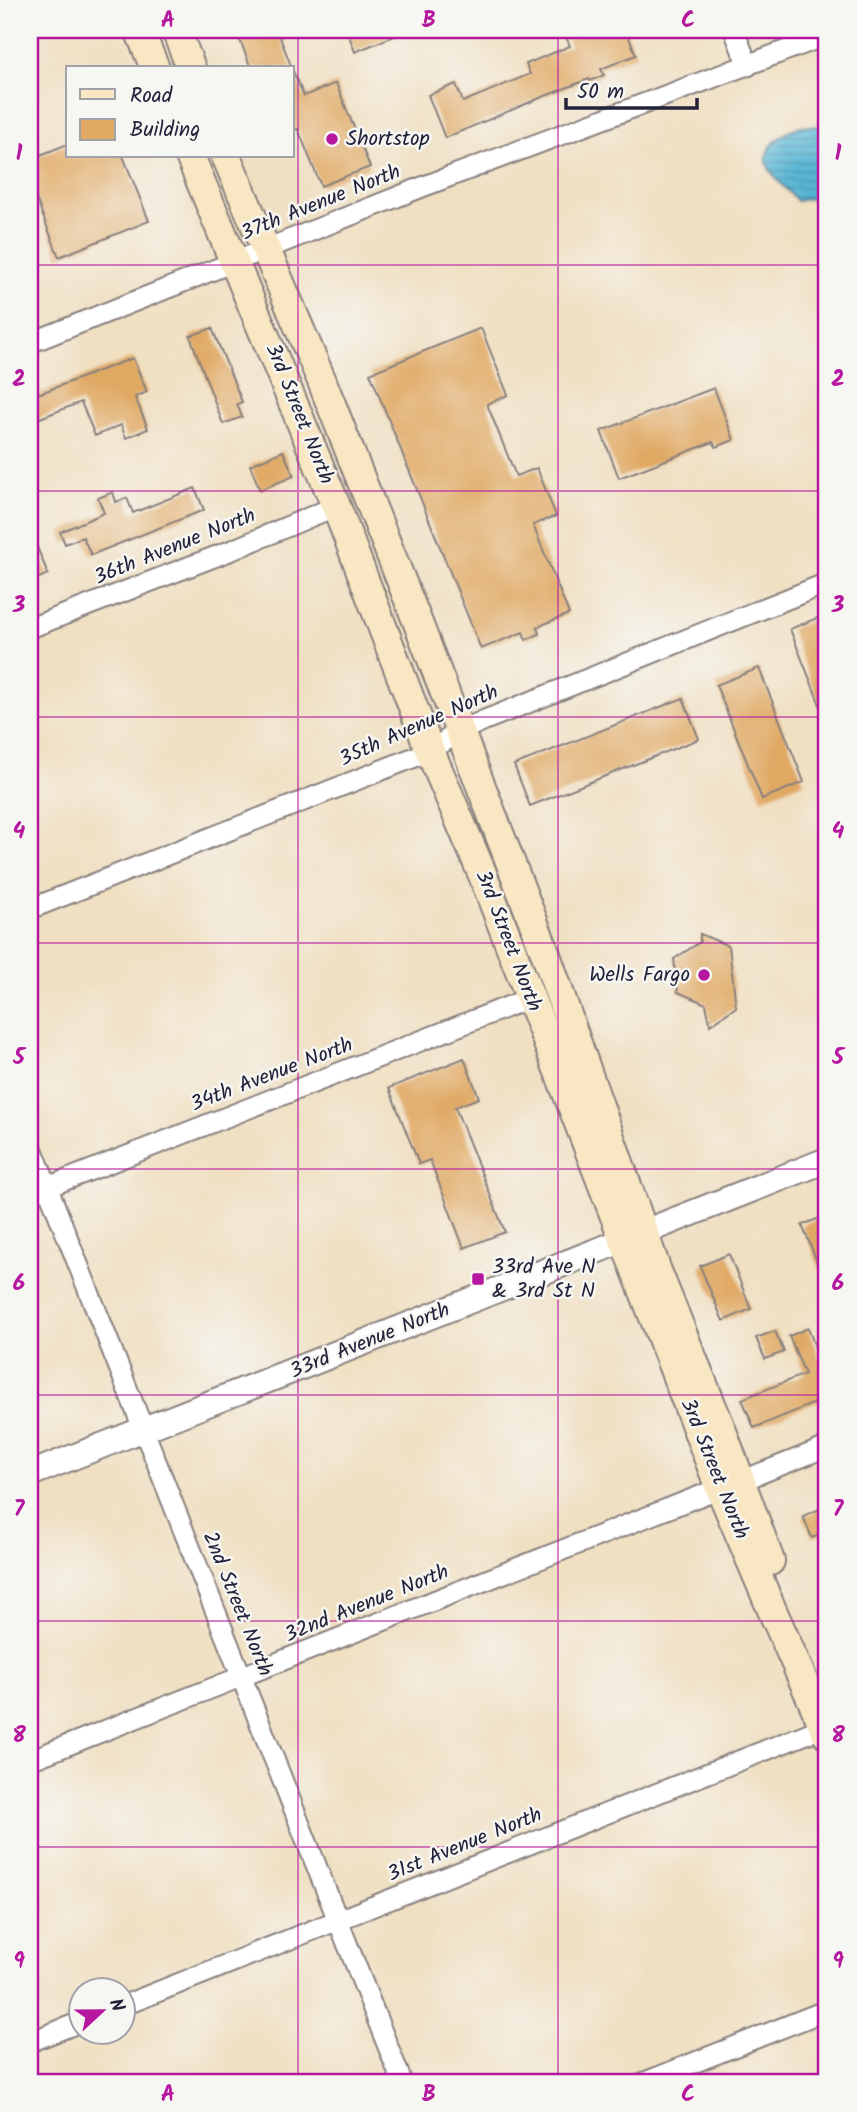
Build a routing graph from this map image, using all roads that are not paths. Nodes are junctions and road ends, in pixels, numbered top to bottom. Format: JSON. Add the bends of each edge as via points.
{"nodes":[{"id":1,"x":139,"y":30,"type":"edge"},
{"id":2,"x":176,"y":30,"type":"edge"},
{"id":3,"x":734,"y":30,"type":"edge"},
{"id":4,"x":827,"y":35,"type":"edge"},
{"id":5,"x":154,"y":66,"type":"edge"},
{"id":6,"x":190,"y":66,"type":"edge"},
{"id":7,"x":748,"y":66,"type":"junction"},
{"id":8,"x":191,"y":158,"type":"edge"},
{"id":9,"x":227,"y":158,"type":"edge"},
{"id":10,"x":266,"y":250,"type":"junction"},
{"id":11,"x":235,"y":263,"type":"junction"},
{"id":12,"x":30,"y":343,"type":"edge"},
{"id":13,"x":336,"y":506,"type":"junction"},
{"id":14,"x":827,"y":583,"type":"edge"},
{"id":15,"x":30,"y":628,"type":"edge"},
{"id":16,"x":460,"y":731,"type":"junction"},
{"id":17,"x":430,"y":751,"type":"junction"},
{"id":18,"x":30,"y":909,"type":"edge"},
{"id":19,"x":530,"y":998,"type":"junction"},
{"id":20,"x":30,"y":1143,"type":"edge"},
{"id":21,"x":827,"y":1160,"type":"edge"},
{"id":22,"x":38,"y":1190,"type":"edge"},
{"id":23,"x":634,"y":1236,"type":"junction"},
{"id":24,"x":144,"y":1431,"type":"junction"},
{"id":25,"x":827,"y":1447,"type":"edge"},
{"id":26,"x":30,"y":1474,"type":"edge"},
{"id":27,"x":731,"y":1484,"type":"junction"},
{"id":28,"x":242,"y":1679,"type":"junction"},
{"id":29,"x":826,"y":1731,"type":"edge"},
{"id":30,"x":30,"y":1760,"type":"edge"},
{"id":31,"x":338,"y":1920,"type":"junction"},
{"id":32,"x":136,"y":2000,"type":"edge"},
{"id":33,"x":827,"y":2010,"type":"edge"},
{"id":34,"x":66,"y":2028,"type":"edge"},
{"id":35,"x":30,"y":2042,"type":"edge"},
{"id":36,"x":402,"y":2082,"type":"edge"},
{"id":37,"x":645,"y":2082,"type":"edge"}],
"edges":[{"from":1,"to":5,"type":"main road"},
{"from":2,"to":6,"type":"main road"},
{"from":3,"to":7,"type":"street"},
{"from":4,"to":7,"type":"street","name":"37th Avenue North"},
{"from":7,"to":10,"type":"street","name":"37th Avenue North"},
{"from":8,"to":11,"type":"main road","name":"3rd Street North"},
{"from":9,"to":10,"type":"main road","name":"3rd Street North"},
{"from":10,"to":11,"type":"street","name":"37th Avenue North"},
{"from":10,"to":16,"type":"main road","name":"3rd Street North"},
{"from":11,"to":12,"type":"street","name":"37th Avenue North"},
{"from":11,"to":13,"type":"main road","name":"3rd Street North"},
{"from":13,"to":15,"type":"street","name":"36th Avenue North"},
{"from":13,"to":17,"type":"main road","name":"3rd Street North"},
{"from":14,"to":16,"type":"street","name":"35th Avenue North"},
{"from":16,"to":17,"type":"street","name":"35th Avenue North"},
{"from":16,"to":23,"type":"main road","name":"3rd Street North","via":[[545,952]]},
{"from":17,"to":18,"type":"street","name":"35th Avenue North"},
{"from":17,"to":19,"type":"main road","name":"3rd Street North"},
{"from":19,"to":22,"type":"street","name":"34th Avenue North"},
{"from":19,"to":23,"type":"main road","name":"3rd Street North"},
{"from":20,"to":22,"type":"street","name":"2nd Street North"},
{"from":21,"to":23,"type":"street","name":"33rd Avenue North"},
{"from":22,"to":24,"type":"street","name":"2nd Street North"},
{"from":23,"to":24,"type":"street","name":"33rd Avenue North"},
{"from":23,"to":27,"type":"main road","name":"3rd Street North"},
{"from":24,"to":26,"type":"street","name":"33rd Avenue North"},
{"from":24,"to":28,"type":"street","name":"2nd Street North"},
{"from":25,"to":27,"type":"street","name":"32nd Avenue North"},
{"from":27,"to":28,"type":"street","name":"32nd Avenue North"},
{"from":27,"to":29,"type":"main road","name":"3rd Street North","via":[[804,1656]]},
{"from":28,"to":30,"type":"street","name":"32nd Avenue North"},
{"from":28,"to":31,"type":"street","name":"2nd Street North"},
{"from":29,"to":31,"type":"street","name":"31st Avenue North"},
{"from":31,"to":32,"type":"street","name":"31st Avenue North"},
{"from":31,"to":36,"type":"street","name":"2nd Street North"},
{"from":33,"to":37,"type":"street"},
{"from":34,"to":35,"type":"street"}]}
